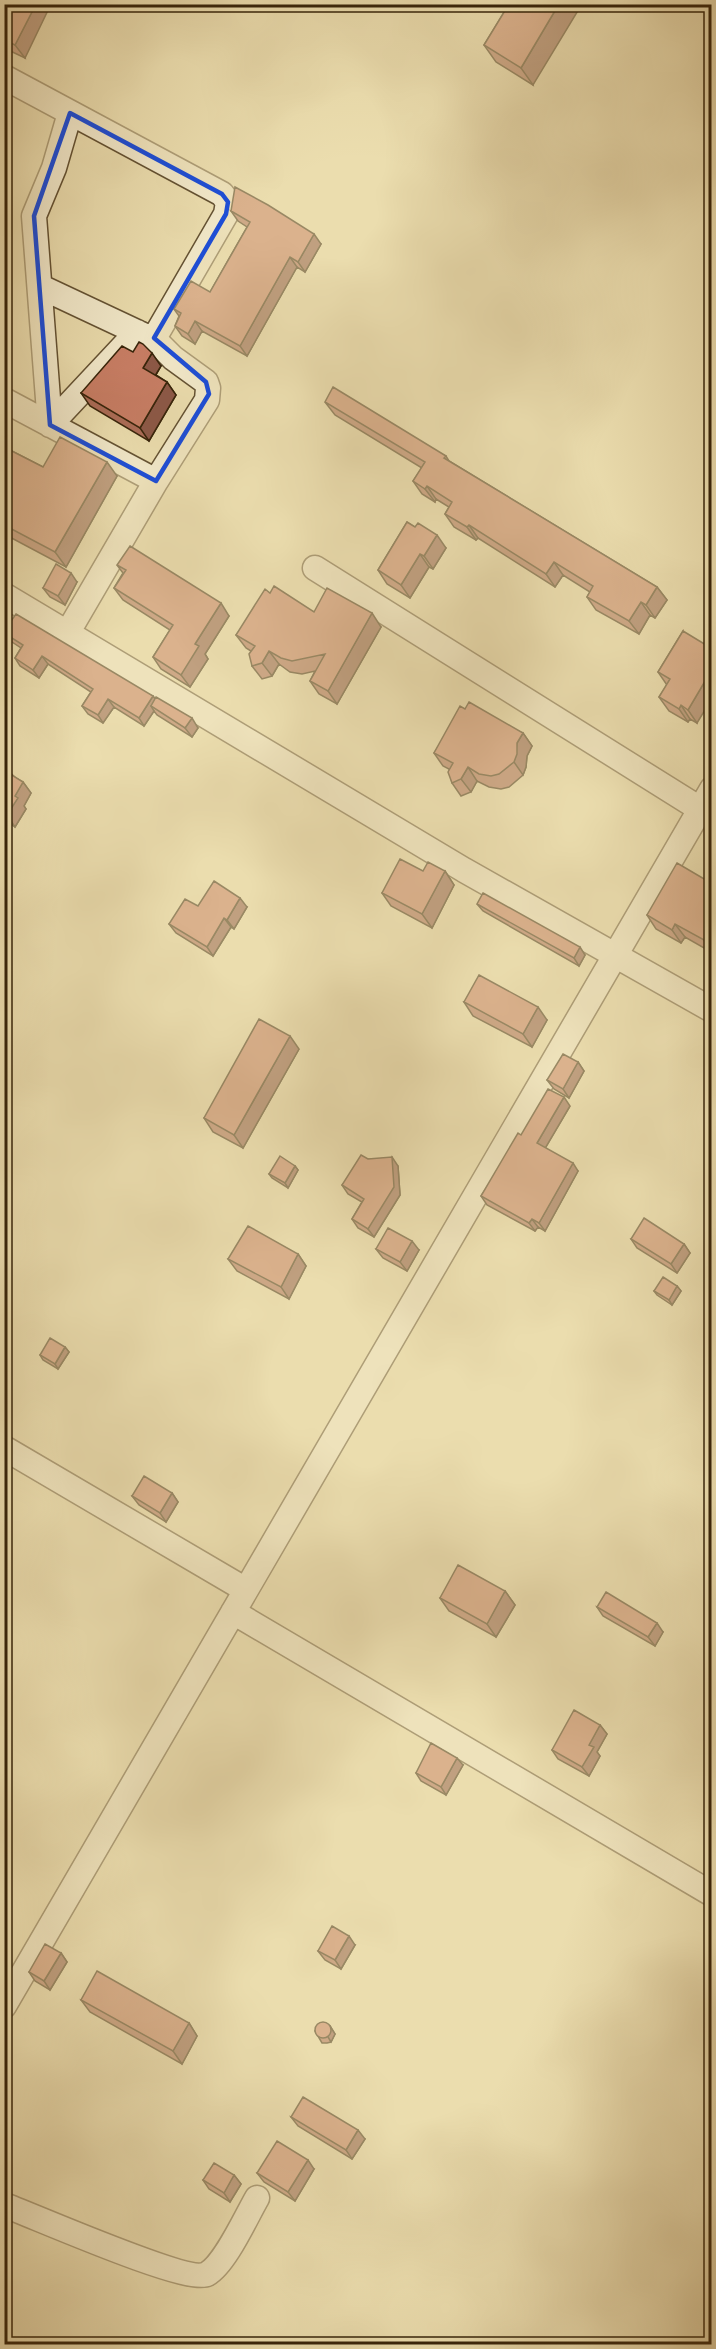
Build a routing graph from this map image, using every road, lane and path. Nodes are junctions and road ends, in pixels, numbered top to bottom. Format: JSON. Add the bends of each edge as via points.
{"nodes":[{"id":1,"x":4,"y":77,"type":"edge"},
{"id":2,"x":70,"y":113,"type":"junction"},
{"id":3,"x":40,"y":287,"type":"junction"},
{"id":4,"x":147,"y":337,"type":"junction"},
{"id":5,"x":4,"y":400,"type":"edge"},
{"id":6,"x":50,"y":425,"type":"junction"},
{"id":7,"x":156,"y":481,"type":"junction"},
{"id":8,"x":315,"y":568,"type":"dead end"},
{"id":9,"x":7,"y":602,"type":"edge"},
{"id":10,"x":68,"y":632,"type":"junction"},
{"id":11,"x":706,"y":799,"type":"edge"},
{"id":12,"x":615,"y":954,"type":"junction"},
{"id":13,"x":711,"y":1010,"type":"edge"},
{"id":14,"x":4,"y":1448,"type":"edge"},
{"id":15,"x":246,"y":1590,"type":"junction"},
{"id":16,"x":233,"y":1612,"type":"junction"},
{"id":17,"x":711,"y":1894,"type":"edge"},
{"id":18,"x":4,"y":2006,"type":"edge"},
{"id":19,"x":257,"y":2198,"type":"dead end"},
{"id":20,"x":4,"y":2205,"type":"edge"}],
"edges":[{"from":1,"to":2,"type":"street"},
{"from":2,"to":3,"type":"street","via":[[54,168],[34,216]]},
{"from":2,"to":4,"type":"street","via":[[222,194],[228,202],[226,214],[156,334]]},
{"from":3,"to":4,"type":"street"},
{"from":3,"to":6,"type":"street"},
{"from":4,"to":6,"type":"street"},
{"from":4,"to":7,"type":"street","via":[[206,382],[209,394]]},
{"from":5,"to":6,"type":"street"},
{"from":6,"to":7,"type":"street"},
{"from":7,"to":10,"type":"street"},
{"from":8,"to":11,"type":"street"},
{"from":9,"to":10,"type":"street"},
{"from":10,"to":12,"type":"street","via":[[464,870]]},
{"from":11,"to":12,"type":"street"},
{"from":12,"to":13,"type":"street"},
{"from":12,"to":15,"type":"street"},
{"from":14,"to":15,"type":"street"},
{"from":15,"to":16,"type":"street"},
{"from":16,"to":17,"type":"street"},
{"from":16,"to":18,"type":"street"},
{"from":19,"to":20,"type":"street","via":[[219,2265],[196,2276],[160,2266]]}]}
